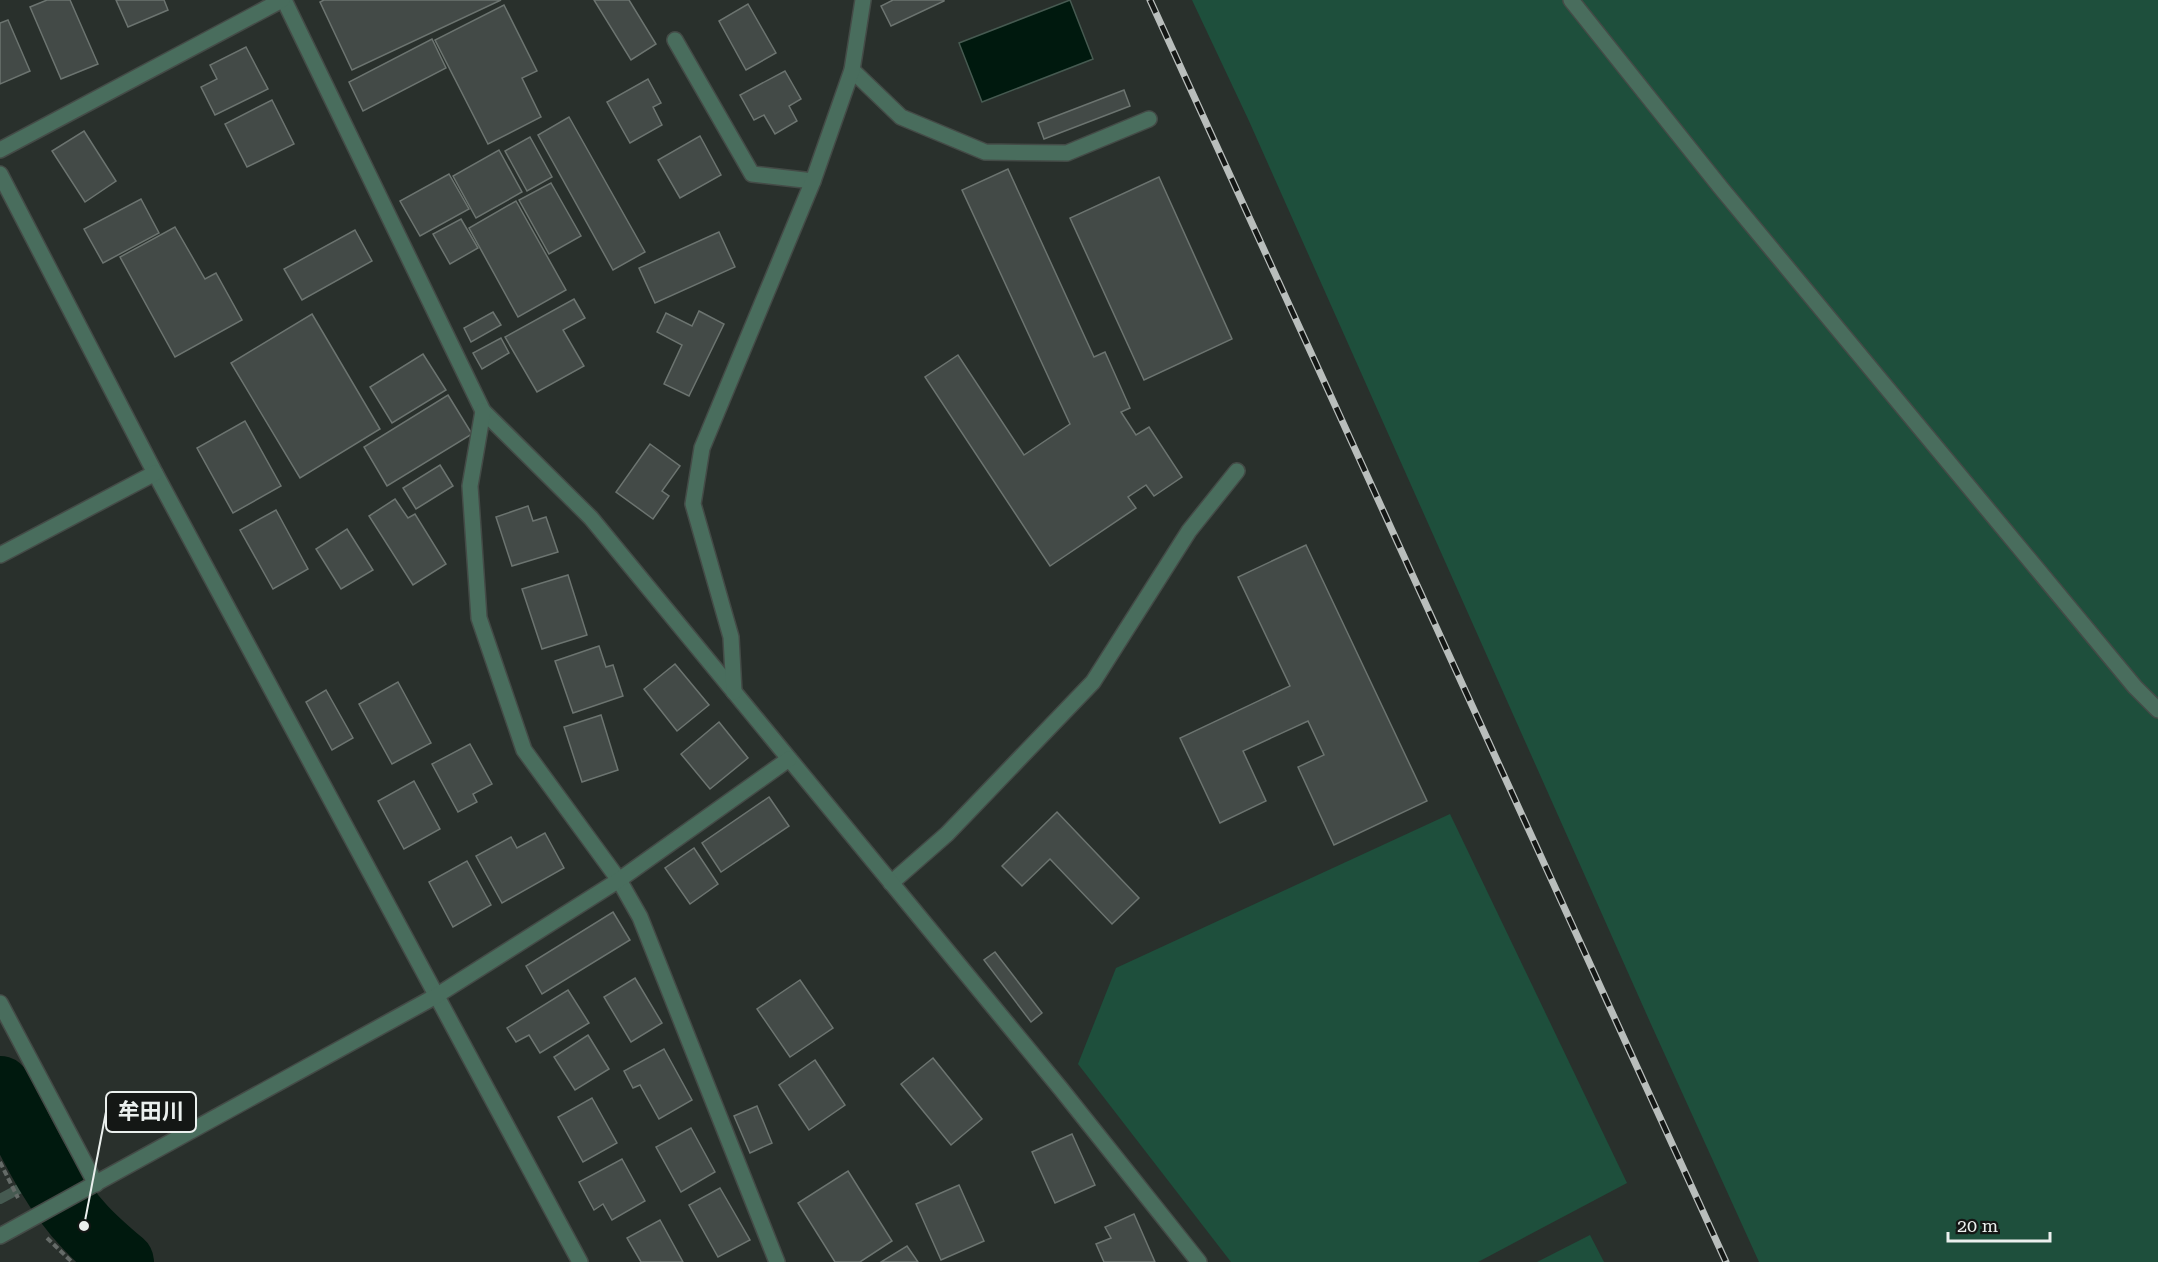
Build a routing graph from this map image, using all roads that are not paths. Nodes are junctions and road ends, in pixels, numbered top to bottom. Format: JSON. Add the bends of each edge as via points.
{"nodes":[{"id":1,"x":283,"y":0,"type":"edge"},
{"id":2,"x":863,"y":0,"type":"edge"},
{"id":3,"x":1572,"y":0,"type":"edge"},
{"id":4,"x":675,"y":40,"type":"dead end"},
{"id":5,"x":852,"y":70,"type":"junction"},
{"id":6,"x":1149,"y":119,"type":"dead end"},
{"id":7,"x":0,"y":150,"type":"edge"},
{"id":8,"x":0,"y":174,"type":"edge"},
{"id":9,"x":813,"y":181,"type":"junction"},
{"id":10,"x":483,"y":411,"type":"junction"},
{"id":11,"x":1237,"y":471,"type":"dead end"},
{"id":12,"x":155,"y":473,"type":"junction"},
{"id":13,"x":0,"y":555,"type":"edge"},
{"id":14,"x":734,"y":692,"type":"junction"},
{"id":15,"x":2158,"y":710,"type":"edge"},
{"id":16,"x":789,"y":759,"type":"junction"},
{"id":17,"x":619,"y":880,"type":"junction"},
{"id":18,"x":891,"y":883,"type":"junction"},
{"id":19,"x":436,"y":996,"type":"junction"},
{"id":20,"x":0,"y":1003,"type":"edge"},
{"id":21,"x":92,"y":1186,"type":"junction"},
{"id":22,"x":0,"y":1236,"type":"edge"},
{"id":23,"x":580,"y":1262,"type":"edge"},
{"id":24,"x":777,"y":1262,"type":"edge"},
{"id":25,"x":1199,"y":1262,"type":"edge"}],
"edges":[{"from":1,"to":7,"type":"street"},
{"from":1,"to":10,"type":"street"},
{"from":2,"to":5,"type":"street"},
{"from":3,"to":15,"type":"street","via":[[1728,197]]},
{"from":4,"to":9,"type":"street","via":[[752,174]]},
{"from":5,"to":6,"type":"street","via":[[901,117],[985,152],[1067,153]]},
{"from":5,"to":9,"type":"street"},
{"from":8,"to":12,"type":"street"},
{"from":9,"to":14,"type":"street","via":[[702,448],[693,504],[731,637]]},
{"from":10,"to":14,"type":"street","via":[[591,518]]},
{"from":10,"to":17,"type":"street","via":[[470,486],[479,618],[524,750]]},
{"from":11,"to":18,"type":"street","via":[[1189,531],[1093,682],[947,834]]},
{"from":12,"to":13,"type":"street"},
{"from":12,"to":19,"type":"street"},
{"from":14,"to":16,"type":"street"},
{"from":16,"to":17,"type":"street"},
{"from":16,"to":18,"type":"street"},
{"from":17,"to":19,"type":"street"},
{"from":17,"to":24,"type":"street","via":[[640,917]]},
{"from":18,"to":25,"type":"street"},
{"from":19,"to":21,"type":"street"},
{"from":19,"to":23,"type":"street"},
{"from":20,"to":21,"type":"street"},
{"from":21,"to":22,"type":"street"}]}
